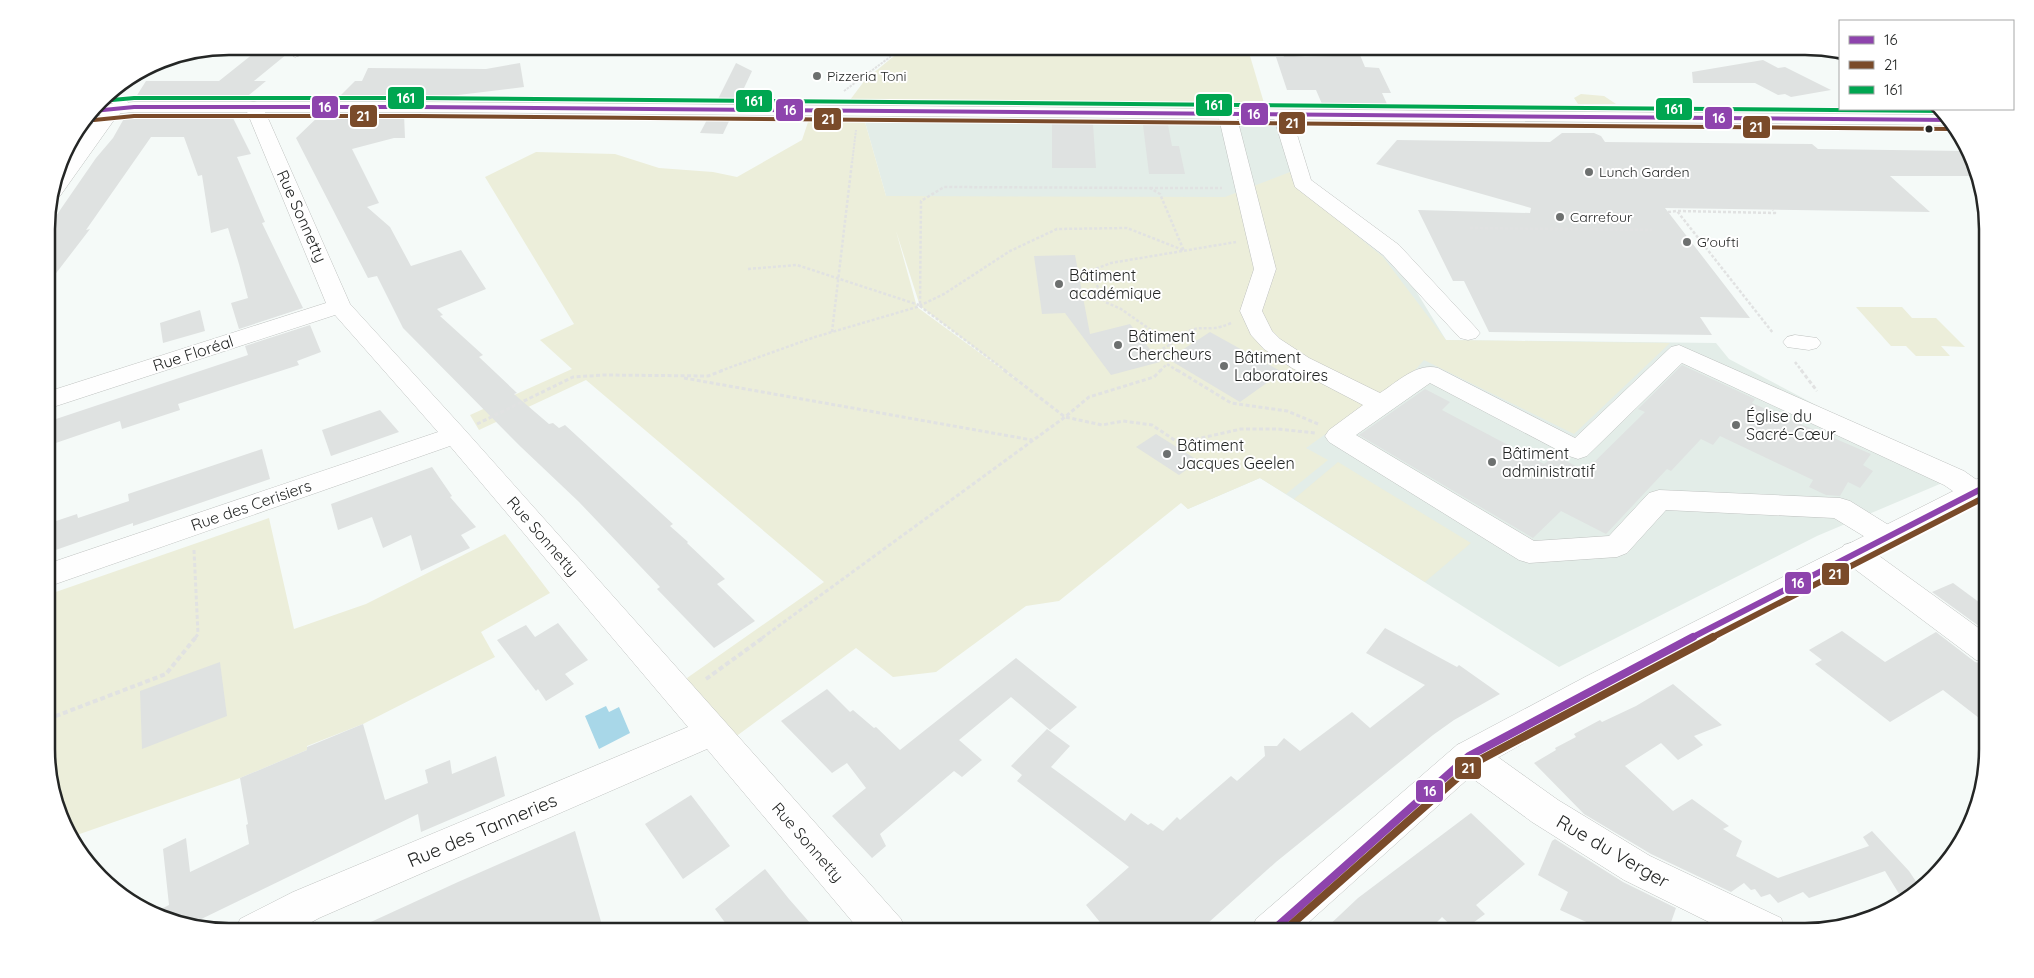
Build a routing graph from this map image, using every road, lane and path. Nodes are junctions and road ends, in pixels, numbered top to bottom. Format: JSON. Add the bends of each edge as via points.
{"nodes":[{"id":1,"x":893,"y":55,"type":"edge"},
{"id":2,"x":116,"y":107,"type":"edge"},
{"id":3,"x":254,"y":107,"type":"junction"},
{"id":4,"x":103,"y":109,"type":"edge"},
{"id":5,"x":825,"y":111,"type":"junction"},
{"id":6,"x":858,"y":112,"type":"junction"},
{"id":7,"x":1227,"y":114,"type":"junction"},
{"id":8,"x":1282,"y":114,"type":"junction"},
{"id":9,"x":1940,"y":120,"type":"edge"},
{"id":10,"x":62,"y":180,"type":"edge"},
{"id":11,"x":1242,"y":181,"type":"junction"},
{"id":12,"x":1150,"y":188,"type":"junction"},
{"id":13,"x":1773,"y":210,"type":"dead end"},
{"id":14,"x":1677,"y":211,"type":"dead end"},
{"id":15,"x":1470,"y":228,"type":"dead end"},
{"id":16,"x":1652,"y":230,"type":"dead end"},
{"id":17,"x":1256,"y":239,"type":"junction"},
{"id":18,"x":1184,"y":250,"type":"junction"},
{"id":19,"x":748,"y":269,"type":"dead end"},
{"id":20,"x":839,"y":280,"type":"junction"},
{"id":21,"x":339,"y":306,"type":"junction"},
{"id":22,"x":920,"y":306,"type":"junction"},
{"id":23,"x":1251,"y":311,"type":"junction"},
{"id":24,"x":832,"y":332,"type":"junction"},
{"id":25,"x":1468,"y":333,"type":"dead end"},
{"id":26,"x":1171,"y":344,"type":"junction"},
{"id":27,"x":1154,"y":354,"type":"dead end"},
{"id":28,"x":679,"y":377,"type":"junction"},
{"id":29,"x":55,"y":397,"type":"edge"},
{"id":30,"x":1381,"y":404,"type":"junction"},
{"id":31,"x":1065,"y":416,"type":"junction"},
{"id":32,"x":454,"y":435,"type":"junction"},
{"id":33,"x":1338,"y":436,"type":"junction"},
{"id":34,"x":1033,"y":440,"type":"junction"},
{"id":35,"x":1979,"y":488,"type":"edge"},
{"id":36,"x":1979,"y":490,"type":"edge"},
{"id":37,"x":193,"y":525,"type":"junction"},
{"id":38,"x":1885,"y":536,"type":"junction"},
{"id":39,"x":1854,"y":553,"type":"junction"},
{"id":40,"x":55,"y":573,"type":"edge"},
{"id":41,"x":1979,"y":644,"type":"edge"},
{"id":42,"x":683,"y":696,"type":"junction"},
{"id":43,"x":55,"y":716,"type":"edge"},
{"id":44,"x":711,"y":732,"type":"junction"},
{"id":45,"x":1469,"y":756,"type":"junction"},
{"id":46,"x":271,"y":923,"type":"edge"},
{"id":47,"x":879,"y":923,"type":"edge"},
{"id":48,"x":1280,"y":923,"type":"edge"},
{"id":49,"x":1750,"y":923,"type":"edge"}],
"edges":[{"from":1,"to":5,"type":"path","via":[[829,102]]},
{"from":2,"to":3,"type":"main road"},
{"from":2,"to":4,"type":"main road"},
{"from":2,"to":10,"type":"main road"},
{"from":3,"to":5,"type":"main road"},
{"from":3,"to":21,"type":"main road","name":"Rue Sonnetty"},
{"from":5,"to":6,"type":"main road"},
{"from":6,"to":7,"type":"main road"},
{"from":6,"to":20,"type":"path"},
{"from":7,"to":8,"type":"main road"},
{"from":7,"to":11,"type":"main road"},
{"from":8,"to":9,"type":"main road"},
{"from":8,"to":25,"type":"main road","via":[[1302,183],[1391,250]]},
{"from":11,"to":12,"type":"path","via":[[1221,188]]},
{"from":11,"to":17,"type":"main road"},
{"from":12,"to":18,"type":"path","via":[[1160,194]]},
{"from":12,"to":22,"type":"path","via":[[944,187],[922,202]]},
{"from":13,"to":14,"type":"path","via":[[1775,213]]},
{"from":15,"to":16,"type":"path"},
{"from":17,"to":18,"type":"path"},
{"from":17,"to":23,"type":"main road","via":[[1265,269]]},
{"from":18,"to":22,"type":"path","via":[[1127,228],[1057,230],[1010,251]]},
{"from":18,"to":26,"type":"path","via":[[1111,263],[1090,272],[1105,302],[1121,309]]},
{"from":19,"to":20,"type":"path","via":[[797,265]]},
{"from":20,"to":22,"type":"path"},
{"from":20,"to":24,"type":"path"},
{"from":21,"to":29,"type":"main road","name":"Rue Floréal"},
{"from":21,"to":32,"type":"main road","name":"Rue Sonnetty"},
{"from":22,"to":24,"type":"path"},
{"from":22,"to":31,"type":"path"},
{"from":23,"to":26,"type":"path","via":[[1222,329],[1198,326],[1182,331]]},
{"from":23,"to":30,"type":"main road","via":[[1263,335],[1281,349]]},
{"from":24,"to":28,"type":"path","via":[[708,376]]},
{"from":26,"to":27,"type":"path"},
{"from":28,"to":32,"type":"path","via":[[573,377]]},
{"from":28,"to":34,"type":"path"},
{"from":30,"to":33,"type":"main road"},
{"from":30,"to":35,"type":"main road","via":[[1429,373],[1578,450],[1680,352]]},
{"from":31,"to":33,"type":"path","via":[[1077,422],[1102,425],[1123,422],[1152,426],[1179,443],[1217,433],[1273,428]]},
{"from":31,"to":33,"type":"path","via":[[1089,397],[1154,377],[1167,364],[1235,405],[1301,413]]},
{"from":31,"to":34,"type":"path"},
{"from":32,"to":37,"type":"main road","name":"Rue des Cerisiers"},
{"from":32,"to":42,"type":"main road","name":"Rue Sonnetty"},
{"from":33,"to":38,"type":"main road","via":[[1529,552],[1618,546],[1659,500],[1840,508]]},
{"from":34,"to":42,"type":"path"},
{"from":36,"to":38,"type":"main road"},
{"from":37,"to":40,"type":"main road","name":"Rue des Cerisiers"},
{"from":37,"to":43,"type":"path","via":[[198,634],[166,674]]},
{"from":38,"to":39,"type":"main road"},
{"from":39,"to":41,"type":"main road"},
{"from":39,"to":45,"type":"main road"},
{"from":42,"to":44,"type":"main road","name":"Rue Sonnetty"},
{"from":44,"to":46,"type":"main road","name":"Rue des Tanneries","via":[[306,905]]},
{"from":44,"to":47,"type":"main road","name":"Rue Sonnetty"},
{"from":45,"to":48,"type":"main road"},
{"from":45,"to":49,"type":"main road","name":"Rue du Verger","via":[[1545,811],[1637,868]]}]}
